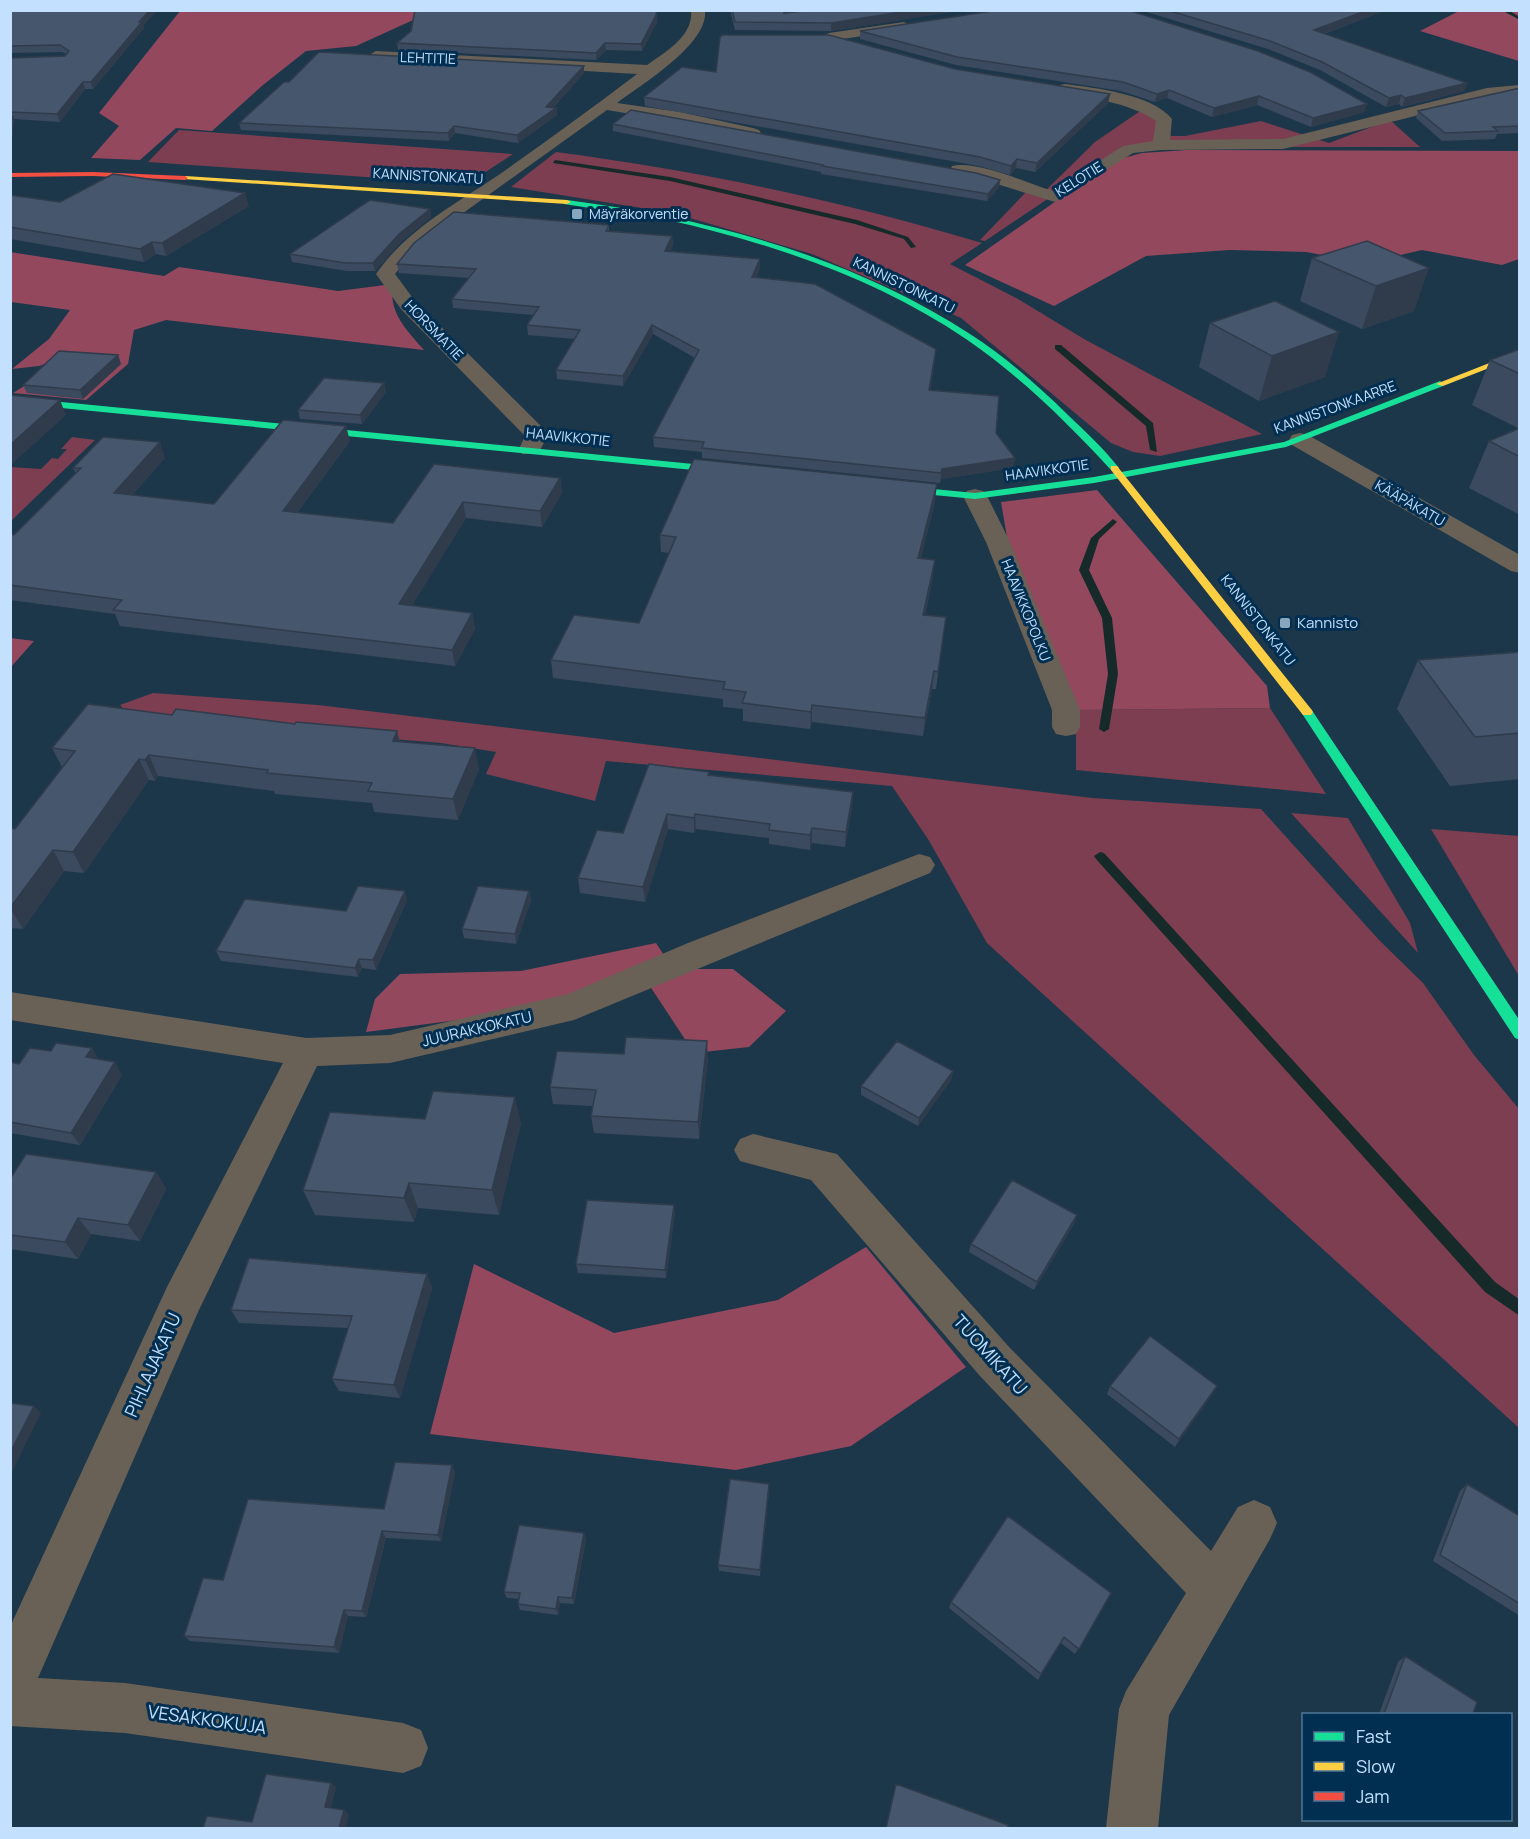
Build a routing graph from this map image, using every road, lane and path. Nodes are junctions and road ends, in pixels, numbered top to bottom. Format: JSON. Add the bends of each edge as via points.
{"nodes":[{"id":1,"x":698,"y":10,"type":"edge"},
{"id":2,"x":918,"y":24,"type":"edge"},
{"id":3,"x":691,"y":36,"type":"junction"},
{"id":4,"x":711,"y":36,"type":"dead end"},
{"id":5,"x":810,"y":37,"type":"edge"},
{"id":6,"x":829,"y":37,"type":"junction"},
{"id":7,"x":862,"y":47,"type":"edge"},
{"id":8,"x":482,"y":60,"type":"junction"},
{"id":9,"x":652,"y":70,"type":"junction"},
{"id":10,"x":1052,"y":86,"type":"edge"},
{"id":11,"x":1519,"y":90,"type":"edge"},
{"id":12,"x":602,"y":105,"type":"junction"},
{"id":13,"x":1374,"y":109,"type":"dead end"},
{"id":14,"x":1391,"y":119,"type":"junction"},
{"id":15,"x":767,"y":136,"type":"edge"},
{"id":16,"x":1161,"y":145,"type":"junction"},
{"id":17,"x":945,"y":167,"type":"edge"},
{"id":18,"x":10,"y":175,"type":"edge"},
{"id":19,"x":480,"y":195,"type":"junction"},
{"id":20,"x":1520,"y":353,"type":"edge"},
{"id":21,"x":10,"y":400,"type":"edge"},
{"id":22,"x":1300,"y":440,"type":"junction"},
{"id":23,"x":530,"y":449,"type":"junction"},
{"id":24,"x":745,"y":472,"type":"edge"},
{"id":25,"x":1120,"y":475,"type":"junction"},
{"id":26,"x":882,"y":487,"type":"edge"},
{"id":27,"x":975,"y":496,"type":"junction"},
{"id":28,"x":1520,"y":566,"type":"edge"},
{"id":29,"x":1066,"y":727,"type":"dead end"},
{"id":30,"x":919,"y":866,"type":"dead end"},
{"id":31,"x":10,"y":1006,"type":"edge"},
{"id":32,"x":1520,"y":1034,"type":"edge"},
{"id":33,"x":306,"y":1052,"type":"junction"},
{"id":34,"x":753,"y":1150,"type":"dead end"},
{"id":35,"x":1254,"y":1523,"type":"dead end"},
{"id":36,"x":1215,"y":1589,"type":"junction"},
{"id":37,"x":23,"y":1626,"type":"edge"},
{"id":38,"x":10,"y":1684,"type":"edge"},
{"id":39,"x":10,"y":1701,"type":"edge"},
{"id":40,"x":403,"y":1748,"type":"dead end"},
{"id":41,"x":1132,"y":1828,"type":"edge"}],
"edges":[{"from":1,"to":3,"type":"street","via":[[699,19]]},
{"from":2,"to":6,"type":"street"},
{"from":3,"to":4,"type":"street"},
{"from":3,"to":9,"type":"street"},
{"from":5,"to":6,"type":"street"},
{"from":6,"to":7,"type":"street"},
{"from":8,"to":8,"type":"street","name":"LEHTITIE","via":[[455,49],[409,46],[385,49],[376,55]]},
{"from":8,"to":9,"type":"street","name":"LEHTITIE"},
{"from":9,"to":12,"type":"street"},
{"from":10,"to":16,"type":"street","via":[[1147,106],[1164,119]]},
{"from":11,"to":14,"type":"street","name":"KELOTIE","via":[[1486,93]]},
{"from":12,"to":15,"type":"street"},
{"from":12,"to":19,"type":"street"},
{"from":13,"to":14,"type":"street"},
{"from":14,"to":16,"type":"street","name":"KELOTIE","via":[[1283,144]]},
{"from":16,"to":17,"type":"street","name":"KELOTIE","via":[[1129,149],[1055,197],[979,173]]},
{"from":18,"to":19,"type":"street","name":"KANNISTONKATU","via":[[104,174]]},
{"from":19,"to":23,"type":"street","name":"HORSMATIE","via":[[392,261],[385,274],[408,305],[537,435]]},
{"from":19,"to":25,"type":"street","name":"KANNISTONKATU","via":[[578,203],[662,216],[792,254],[848,275],[947,323],[1006,366],[1084,435]]},
{"from":20,"to":22,"type":"street","name":"KANNISTONKAARRE"},
{"from":21,"to":23,"type":"street","name":"HAAVIKKOTIE"},
{"from":22,"to":25,"type":"street","name":"KANNISTONKAARRE"},
{"from":22,"to":28,"type":"street","name":"KÄÄPÄKATU"},
{"from":23,"to":24,"type":"street","name":"HAAVIKKOTIE"},
{"from":25,"to":27,"type":"street","name":"HAAVIKKOTIE"},
{"from":25,"to":32,"type":"street","name":"KANNISTONKATU","via":[[1299,699]]},
{"from":26,"to":27,"type":"street","name":"HAAVIKKOTIE"},
{"from":27,"to":29,"type":"street","name":"HAAVIKKOPOLKU","via":[[998,542],[1066,710]]},
{"from":30,"to":33,"type":"street","name":"JUURAKKOKATU","via":[[574,1006],[390,1049]]},
{"from":31,"to":33,"type":"street","name":"JUURAKKOKATU"},
{"from":33,"to":37,"type":"street","name":"PIHLAJAKATU"},
{"from":34,"to":36,"type":"street","name":"TUOMIKATU","via":[[823,1166],[995,1362]]},
{"from":35,"to":36,"type":"street"},
{"from":36,"to":41,"type":"street","via":[[1144,1710]]},
{"from":37,"to":38,"type":"street","name":"PIHLAJAKATU"},
{"from":39,"to":40,"type":"street","name":"VESAKKOKUJA","via":[[125,1708]]}]}
